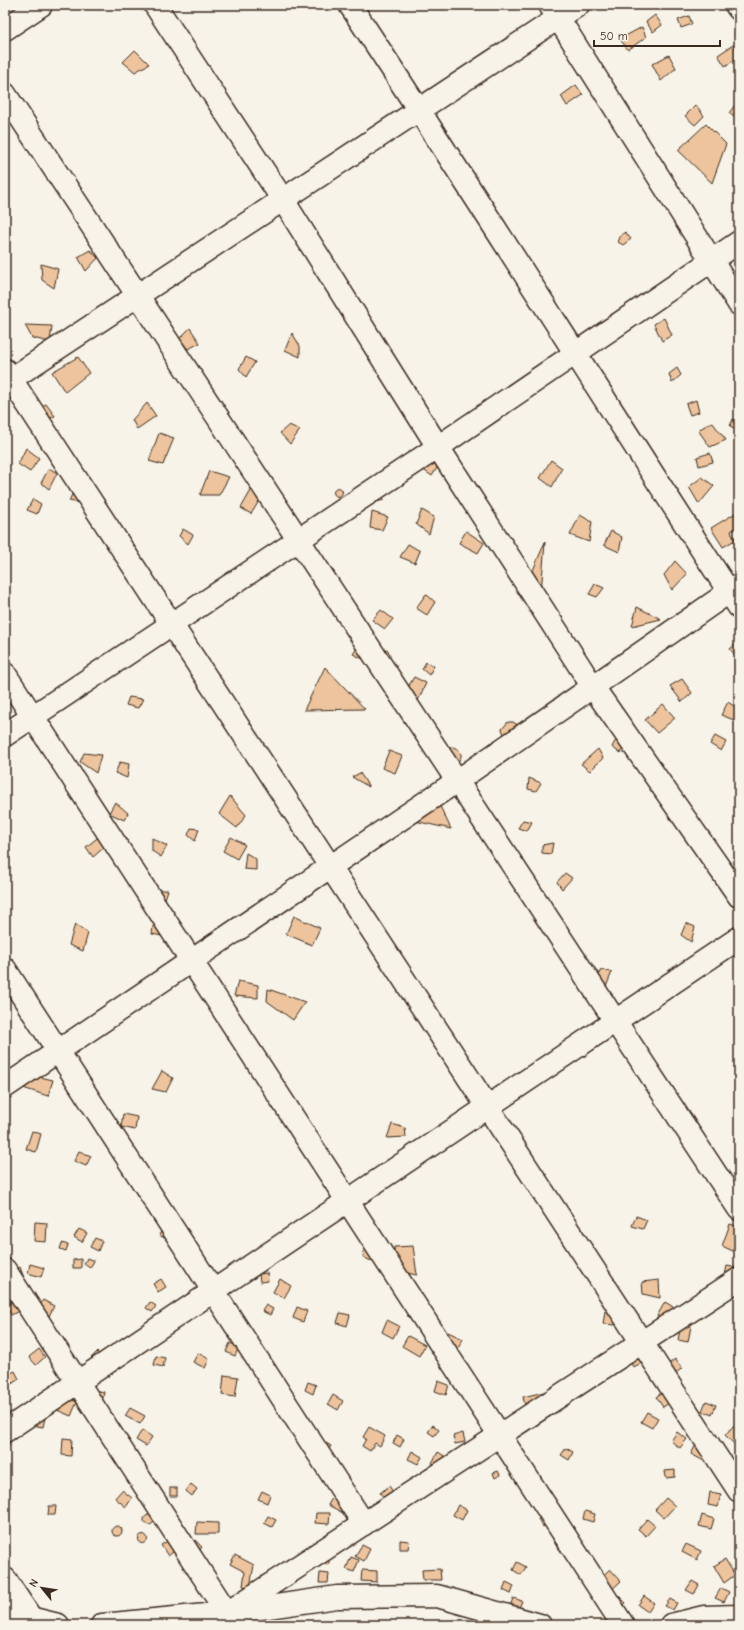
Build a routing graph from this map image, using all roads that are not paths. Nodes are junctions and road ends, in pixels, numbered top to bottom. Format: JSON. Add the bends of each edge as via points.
{"nodes":[{"id":1,"x":41,"y":5,"type":"edge"},
{"id":2,"x":155,"y":5,"type":"edge"},
{"id":3,"x":350,"y":5,"type":"edge"},
{"id":4,"x":578,"y":5,"type":"edge"},
{"id":5,"x":736,"y":5,"type":"edge"},
{"id":6,"x":739,"y":9,"type":"edge"},
{"id":7,"x":554,"y":11,"type":"edge"},
{"id":8,"x":5,"y":29,"type":"edge"},
{"id":9,"x":5,"y":94,"type":"edge"},
{"id":10,"x":419,"y":109,"type":"junction"},
{"id":11,"x":283,"y":200,"type":"junction"},
{"id":12,"x":739,"y":242,"type":"edge"},
{"id":13,"x":711,"y":261,"type":"junction"},
{"id":14,"x":138,"y":295,"type":"junction"},
{"id":15,"x":739,"y":304,"type":"edge"},
{"id":16,"x":575,"y":354,"type":"junction"},
{"id":17,"x":7,"y":377,"type":"edge"},
{"id":18,"x":438,"y":447,"type":"junction"},
{"id":19,"x":298,"y":540,"type":"junction"},
{"id":20,"x":736,"y":594,"type":"edge"},
{"id":21,"x":172,"y":624,"type":"junction"},
{"id":22,"x":5,"y":674,"type":"edge"},
{"id":23,"x":593,"y":687,"type":"junction"},
{"id":24,"x":32,"y":716,"type":"junction"},
{"id":25,"x":5,"y":735,"type":"edge"},
{"id":26,"x":457,"y":780,"type":"junction"},
{"id":27,"x":330,"y":866,"type":"junction"},
{"id":28,"x":739,"y":896,"type":"edge"},
{"id":29,"x":739,"y":938,"type":"edge"},
{"id":30,"x":191,"y":961,"type":"junction"},
{"id":31,"x":5,"y":969,"type":"edge"},
{"id":32,"x":615,"y":1021,"type":"junction"},
{"id":33,"x":58,"y":1051,"type":"junction"},
{"id":34,"x":5,"y":1087,"type":"edge"},
{"id":35,"x":488,"y":1107,"type":"junction"},
{"id":36,"x":348,"y":1202,"type":"junction"},
{"id":37,"x":739,"y":1209,"type":"edge"},
{"id":38,"x":5,"y":1270,"type":"edge"},
{"id":39,"x":739,"y":1279,"type":"edge"},
{"id":40,"x":214,"y":1292,"type":"junction"},
{"id":41,"x":642,"y":1342,"type":"junction"},
{"id":42,"x":78,"y":1383,"type":"junction"},
{"id":43,"x":5,"y":1431,"type":"edge"},
{"id":44,"x":499,"y":1435,"type":"junction"},
{"id":45,"x":739,"y":1491,"type":"edge"},
{"id":46,"x":364,"y":1524,"type":"junction"},
{"id":47,"x":5,"y":1579,"type":"edge"},
{"id":48,"x":5,"y":1612,"type":"edge"},
{"id":49,"x":227,"y":1613,"type":"junction"},
{"id":50,"x":739,"y":1616,"type":"edge"},
{"id":51,"x":31,"y":1618,"type":"junction"},
{"id":52,"x":58,"y":1625,"type":"edge"},
{"id":53,"x":102,"y":1625,"type":"edge"},
{"id":54,"x":540,"y":1625,"type":"edge"},
{"id":55,"x":623,"y":1625,"type":"edge"},
{"id":56,"x":671,"y":1625,"type":"edge"}],
"edges":[{"from":1,"to":8,"type":"street"},
{"from":2,"to":11,"type":"street"},
{"from":3,"to":10,"type":"street"},
{"from":4,"to":7,"type":"street"},
{"from":5,"to":6,"type":"street"},
{"from":7,"to":10,"type":"street"},
{"from":7,"to":13,"type":"street"},
{"from":9,"to":14,"type":"street"},
{"from":10,"to":11,"type":"street"},
{"from":10,"to":16,"type":"street"},
{"from":11,"to":14,"type":"street"},
{"from":11,"to":18,"type":"street"},
{"from":12,"to":13,"type":"street"},
{"from":13,"to":15,"type":"street"},
{"from":13,"to":16,"type":"street"},
{"from":14,"to":17,"type":"street"},
{"from":14,"to":19,"type":"street"},
{"from":16,"to":18,"type":"street"},
{"from":16,"to":20,"type":"street"},
{"from":17,"to":21,"type":"street"},
{"from":18,"to":19,"type":"street"},
{"from":18,"to":23,"type":"street"},
{"from":19,"to":21,"type":"street"},
{"from":19,"to":26,"type":"street"},
{"from":20,"to":23,"type":"street"},
{"from":21,"to":24,"type":"street"},
{"from":21,"to":27,"type":"street"},
{"from":22,"to":24,"type":"street"},
{"from":23,"to":26,"type":"street"},
{"from":23,"to":28,"type":"street"},
{"from":24,"to":25,"type":"street"},
{"from":24,"to":30,"type":"street"},
{"from":26,"to":27,"type":"street"},
{"from":26,"to":32,"type":"street"},
{"from":27,"to":30,"type":"street"},
{"from":27,"to":35,"type":"street"},
{"from":29,"to":32,"type":"street"},
{"from":30,"to":33,"type":"street"},
{"from":30,"to":36,"type":"street"},
{"from":31,"to":33,"type":"street"},
{"from":32,"to":35,"type":"street"},
{"from":32,"to":37,"type":"street"},
{"from":33,"to":34,"type":"street"},
{"from":33,"to":40,"type":"street"},
{"from":35,"to":36,"type":"street"},
{"from":35,"to":41,"type":"street"},
{"from":36,"to":40,"type":"street"},
{"from":36,"to":44,"type":"street"},
{"from":38,"to":42,"type":"street"},
{"from":39,"to":41,"type":"street"},
{"from":40,"to":42,"type":"street"},
{"from":40,"to":46,"type":"street"},
{"from":41,"to":44,"type":"street"},
{"from":41,"to":45,"type":"street"},
{"from":42,"to":43,"type":"street"},
{"from":42,"to":49,"type":"street"},
{"from":44,"to":46,"type":"street"},
{"from":44,"to":55,"type":"street"},
{"from":46,"to":49,"type":"street"},
{"from":47,"to":51,"type":"street"},
{"from":48,"to":51,"type":"street"},
{"from":49,"to":53,"type":"street"},
{"from":49,"to":54,"type":"street","via":[[337,1597],[437,1596]]},
{"from":50,"to":56,"type":"street","via":[[704,1618]]},
{"from":51,"to":52,"type":"street"}]}
